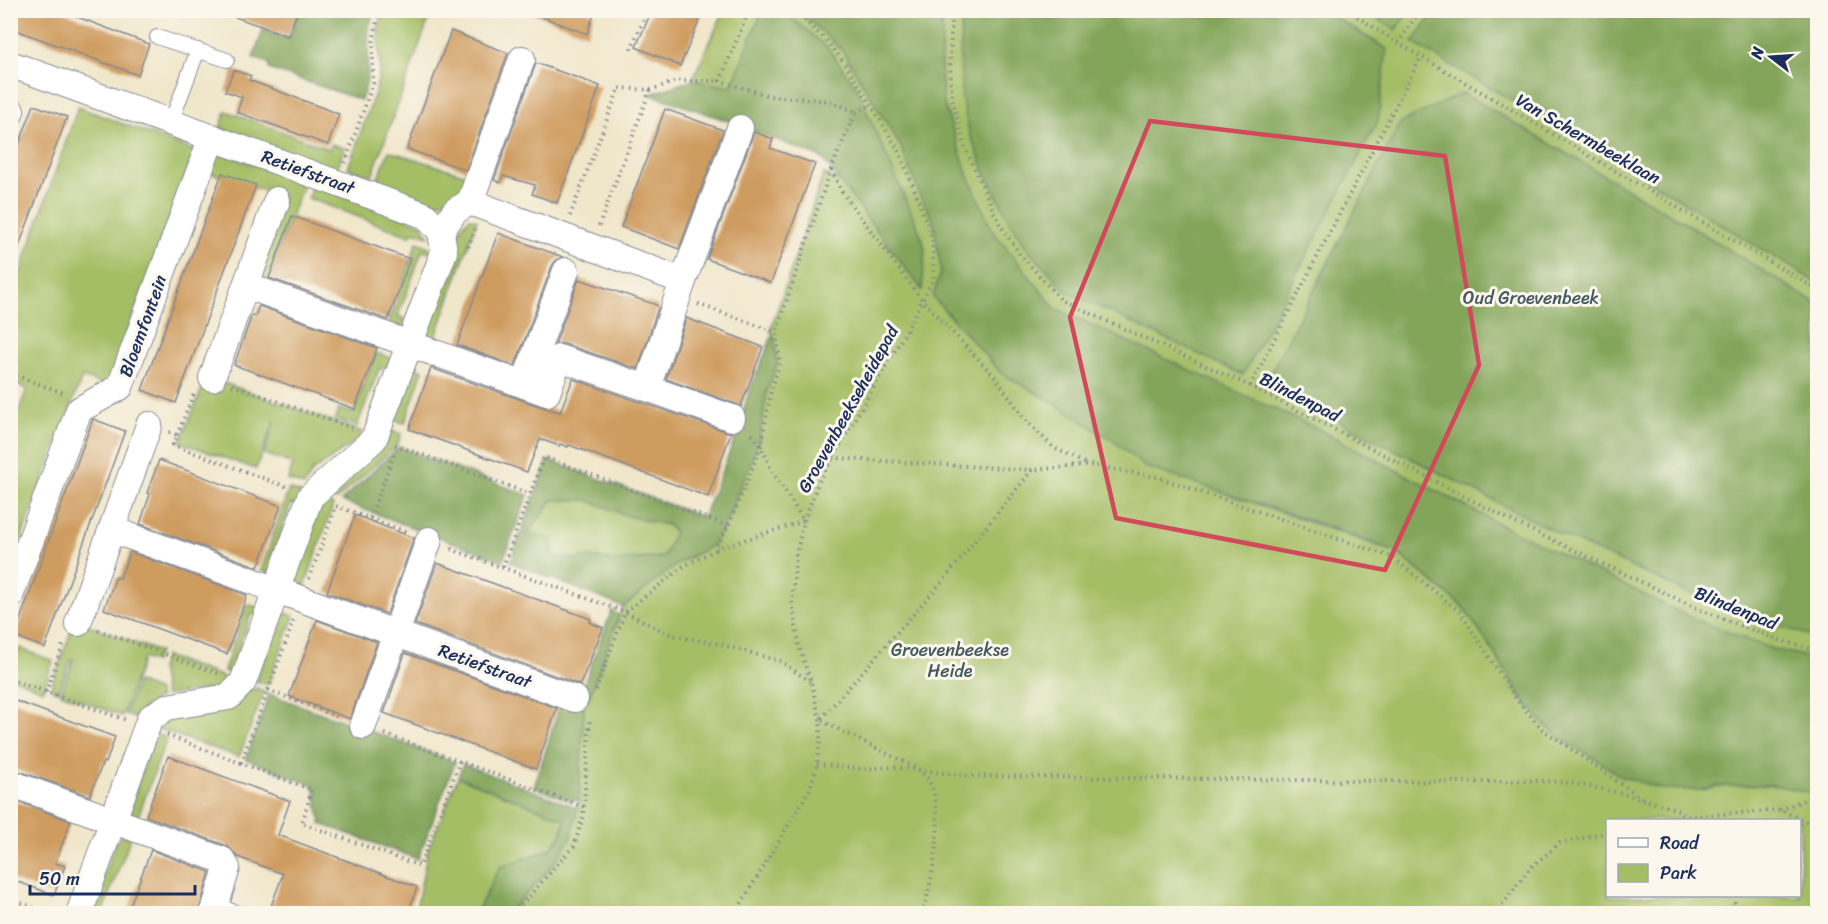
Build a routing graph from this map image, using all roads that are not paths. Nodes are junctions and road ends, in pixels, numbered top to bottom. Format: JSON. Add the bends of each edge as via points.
{"nodes":[{"id":1,"x":157,"y":36,"type":"dead end"},
{"id":2,"x":198,"y":50,"type":"junction"},
{"id":3,"x":522,"y":59,"type":"dead end"},
{"id":4,"x":227,"y":60,"type":"dead end"},
{"id":5,"x":10,"y":64,"type":"edge"},
{"id":6,"x":171,"y":122,"type":"junction"},
{"id":7,"x":740,"y":128,"type":"dead end"},
{"id":8,"x":212,"y":137,"type":"junction"},
{"id":9,"x":277,"y":200,"type":"dead end"},
{"id":10,"x":470,"y":202,"type":"junction"},
{"id":11,"x":441,"y":231,"type":"junction"},
{"id":12,"x":566,"y":271,"type":"dead end"},
{"id":13,"x":247,"y":286,"type":"junction"},
{"id":14,"x":680,"y":289,"type":"junction"},
{"id":15,"x":409,"y":344,"type":"junction"},
{"id":16,"x":212,"y":378,"type":"road end"},
{"id":17,"x":524,"y":384,"type":"junction"},
{"id":18,"x":647,"y":388,"type":"junction"},
{"id":19,"x":732,"y":418,"type":"road end"},
{"id":20,"x":149,"y":425,"type":"road end"},
{"id":21,"x":112,"y":530,"type":"junction"},
{"id":22,"x":429,"y":540,"type":"road end"},
{"id":23,"x":277,"y":590,"type":"junction"},
{"id":24,"x":10,"y":596,"type":"edge"},
{"id":25,"x":78,"y":623,"type":"road end"},
{"id":26,"x":396,"y":633,"type":"junction"},
{"id":27,"x":575,"y":699,"type":"dead end"},
{"id":28,"x":363,"y":726,"type":"road end"},
{"id":29,"x":10,"y":783,"type":"edge"},
{"id":30,"x":113,"y":820,"type":"junction"},
{"id":31,"x":223,"y":911,"type":"edge"},
{"id":32,"x":79,"y":914,"type":"edge"}],
"edges":[{"from":1,"to":2,"type":"lane"},
{"from":2,"to":4,"type":"lane"},
{"from":2,"to":6,"type":"lane"},
{"from":3,"to":10,"type":"street"},
{"from":5,"to":6,"type":"street","name":"Retiefstraat"},
{"from":6,"to":8,"type":"street","name":"Retiefstraat"},
{"from":7,"to":14,"type":"street"},
{"from":8,"to":11,"type":"street","name":"Retiefstraat","via":[[423,215]]},
{"from":8,"to":24,"type":"street","name":"Bloemfontein","via":[[120,387],[79,410]]},
{"from":9,"to":13,"type":"street"},
{"from":10,"to":11,"type":"street","via":[[455,211]]},
{"from":10,"to":14,"type":"street","via":[[591,247]]},
{"from":11,"to":15,"type":"street","via":[[444,252]]},
{"from":12,"to":17,"type":"street"},
{"from":13,"to":15,"type":"street"},
{"from":13,"to":16,"type":"street"},
{"from":14,"to":18,"type":"street"},
{"from":15,"to":17,"type":"street"},
{"from":15,"to":23,"type":"street","via":[[375,436],[311,496]]},
{"from":17,"to":18,"type":"street","via":[[547,393],[559,358]]},
{"from":18,"to":19,"type":"street"},
{"from":20,"to":21,"type":"street"},
{"from":21,"to":23,"type":"street","name":"Retiefstraat"},
{"from":21,"to":25,"type":"street"},
{"from":22,"to":26,"type":"street"},
{"from":23,"to":26,"type":"street","name":"Retiefstraat"},
{"from":23,"to":30,"type":"street","via":[[243,682],[229,697],[166,707],[150,718]]},
{"from":26,"to":27,"type":"street","name":"Retiefstraat"},
{"from":26,"to":28,"type":"street"},
{"from":29,"to":30,"type":"street"},
{"from":30,"to":31,"type":"street","via":[[222,860],[227,868]]},
{"from":30,"to":32,"type":"street"}]}
